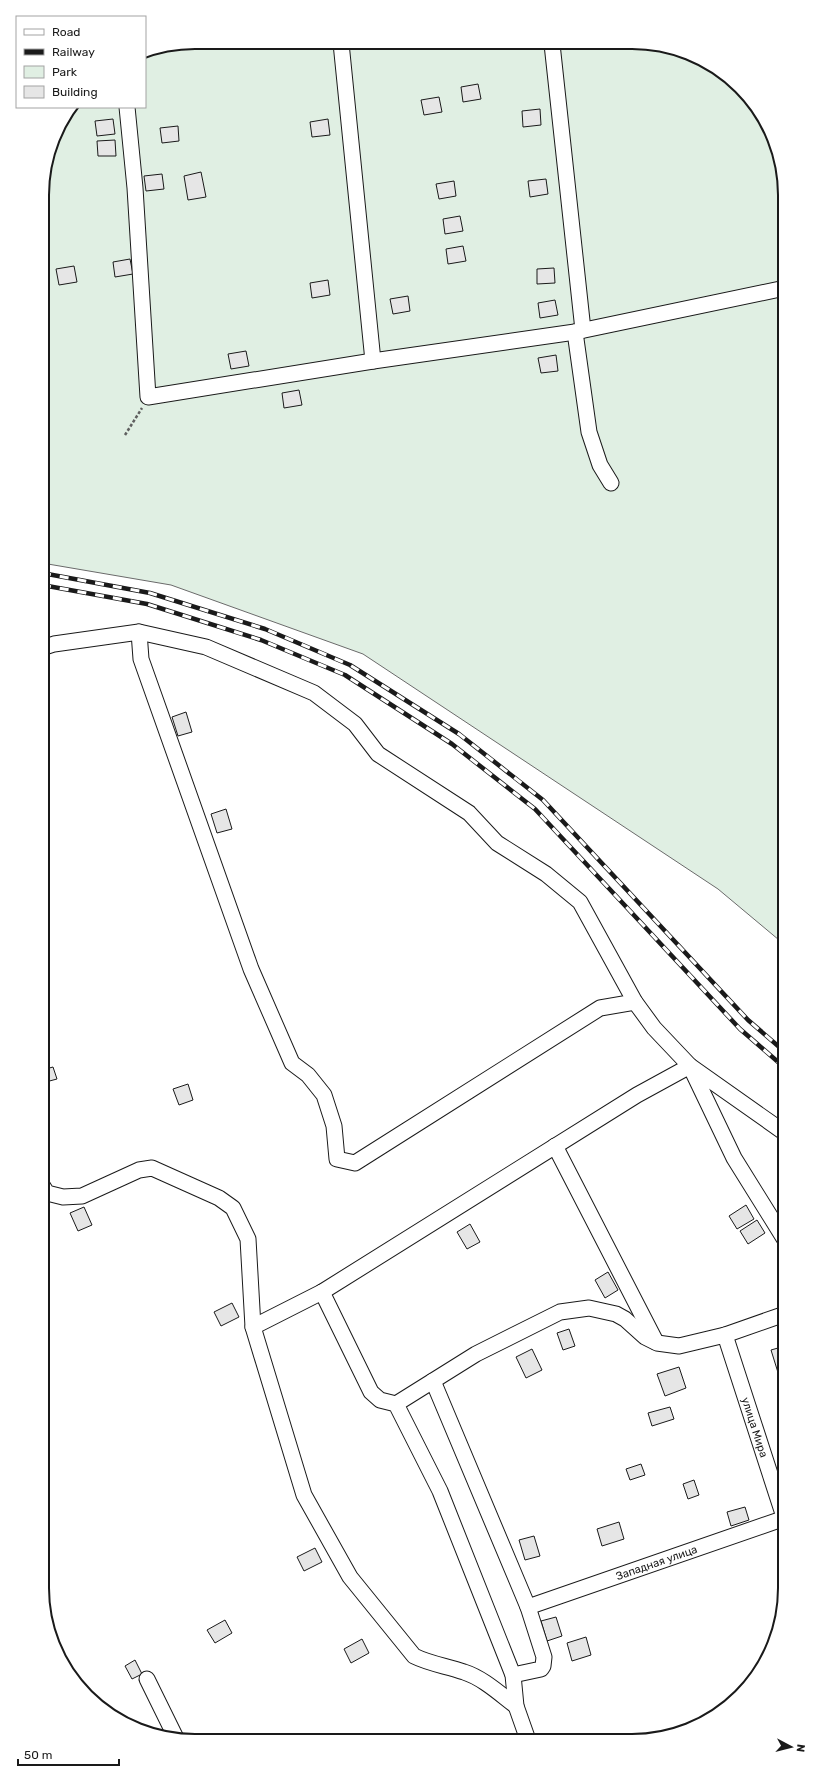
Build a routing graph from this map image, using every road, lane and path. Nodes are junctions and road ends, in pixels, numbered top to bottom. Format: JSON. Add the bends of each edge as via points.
{"nodes":[{"id":1,"x":342,"y":49,"type":"edge"},
{"id":2,"x":552,"y":49,"type":"edge"},
{"id":3,"x":127,"y":108,"type":"edge"},
{"id":4,"x":778,"y":289,"type":"edge"},
{"id":5,"x":579,"y":331,"type":"junction"},
{"id":6,"x":373,"y":361,"type":"junction"},
{"id":7,"x":148,"y":397,"type":"junction"},
{"id":8,"x":125,"y":435,"type":"dead end"},
{"id":9,"x":610,"y":482,"type":"dead end"},
{"id":10,"x":140,"y":632,"type":"junction"},
{"id":11,"x":49,"y":646,"type":"edge"},
{"id":12,"x":636,"y":1002,"type":"junction"},
{"id":13,"x":690,"y":1066,"type":"junction"},
{"id":14,"x":778,"y":1128,"type":"edge"},
{"id":15,"x":555,"y":1146,"type":"junction"},
{"id":16,"x":49,"y":1194,"type":"edge"},
{"id":17,"x":778,"y":1229,"type":"edge"},
{"id":18,"x":322,"y":1292,"type":"junction"},
{"id":19,"x":778,"y":1316,"type":"edge"},
{"id":20,"x":253,"y":1328,"type":"junction"},
{"id":21,"x":725,"y":1335,"type":"junction"},
{"id":22,"x":657,"y":1343,"type":"junction"},
{"id":23,"x":433,"y":1381,"type":"junction"},
{"id":24,"x":396,"y":1404,"type":"junction"},
{"id":25,"x":778,"y":1498,"type":"edge"},
{"id":26,"x":778,"y":1521,"type":"edge"},
{"id":27,"x":528,"y":1607,"type":"junction"},
{"id":28,"x":513,"y":1675,"type":"junction"},
{"id":29,"x":147,"y":1679,"type":"dead end"},
{"id":30,"x":516,"y":1706,"type":"junction"},
{"id":31,"x":173,"y":1732,"type":"edge"},
{"id":32,"x":526,"y":1734,"type":"edge"}],
"edges":[{"from":1,"to":6,"type":"street"},
{"from":2,"to":5,"type":"street"},
{"from":3,"to":7,"type":"street"},
{"from":4,"to":5,"type":"street"},
{"from":5,"to":6,"type":"street"},
{"from":5,"to":9,"type":"street","via":[[589,432],[600,465]]},
{"from":6,"to":7,"type":"street"},
{"from":7,"to":8,"type":"path"},
{"from":10,"to":11,"type":"street"},
{"from":10,"to":12,"type":"street","via":[[206,647],[314,693],[355,724],[378,754],[469,813],[497,843],[546,874],[580,902]]},
{"from":10,"to":12,"type":"street","via":[[141,659],[251,969],[292,1063],[308,1076],[324,1095],[334,1126],[337,1159],[355,1163],[600,1008]]},
{"from":12,"to":13,"type":"street","via":[[654,1028]]},
{"from":13,"to":14,"type":"street"},
{"from":13,"to":15,"type":"street","via":[[637,1095]]},
{"from":13,"to":17,"type":"street","via":[[734,1158]]},
{"from":15,"to":18,"type":"street"},
{"from":15,"to":22,"type":"street"},
{"from":16,"to":20,"type":"street","via":[[63,1197],[82,1196],[139,1170],[152,1168],[219,1198],[233,1208],[248,1238]]},
{"from":18,"to":20,"type":"street"},
{"from":18,"to":24,"type":"street","via":[[370,1392],[380,1400]]},
{"from":19,"to":21,"type":"street"},
{"from":20,"to":30,"type":"street","via":[[304,1495],[350,1577],[414,1656],[476,1676]]},
{"from":21,"to":22,"type":"street","via":[[679,1346]]},
{"from":21,"to":25,"type":"street","name":"улица Мира"},
{"from":22,"to":23,"type":"street","via":[[645,1337],[616,1314],[589,1308],[577,1309],[560,1312],[476,1354]]},
{"from":23,"to":24,"type":"street"},
{"from":23,"to":27,"type":"street"},
{"from":24,"to":28,"type":"street","via":[[440,1491]]},
{"from":26,"to":27,"type":"street","name":"Западная улица"},
{"from":27,"to":28,"type":"street","via":[[544,1656],[543,1666],[541,1669]]},
{"from":28,"to":30,"type":"street"},
{"from":29,"to":31,"type":"street"},
{"from":30,"to":32,"type":"street"}]}
